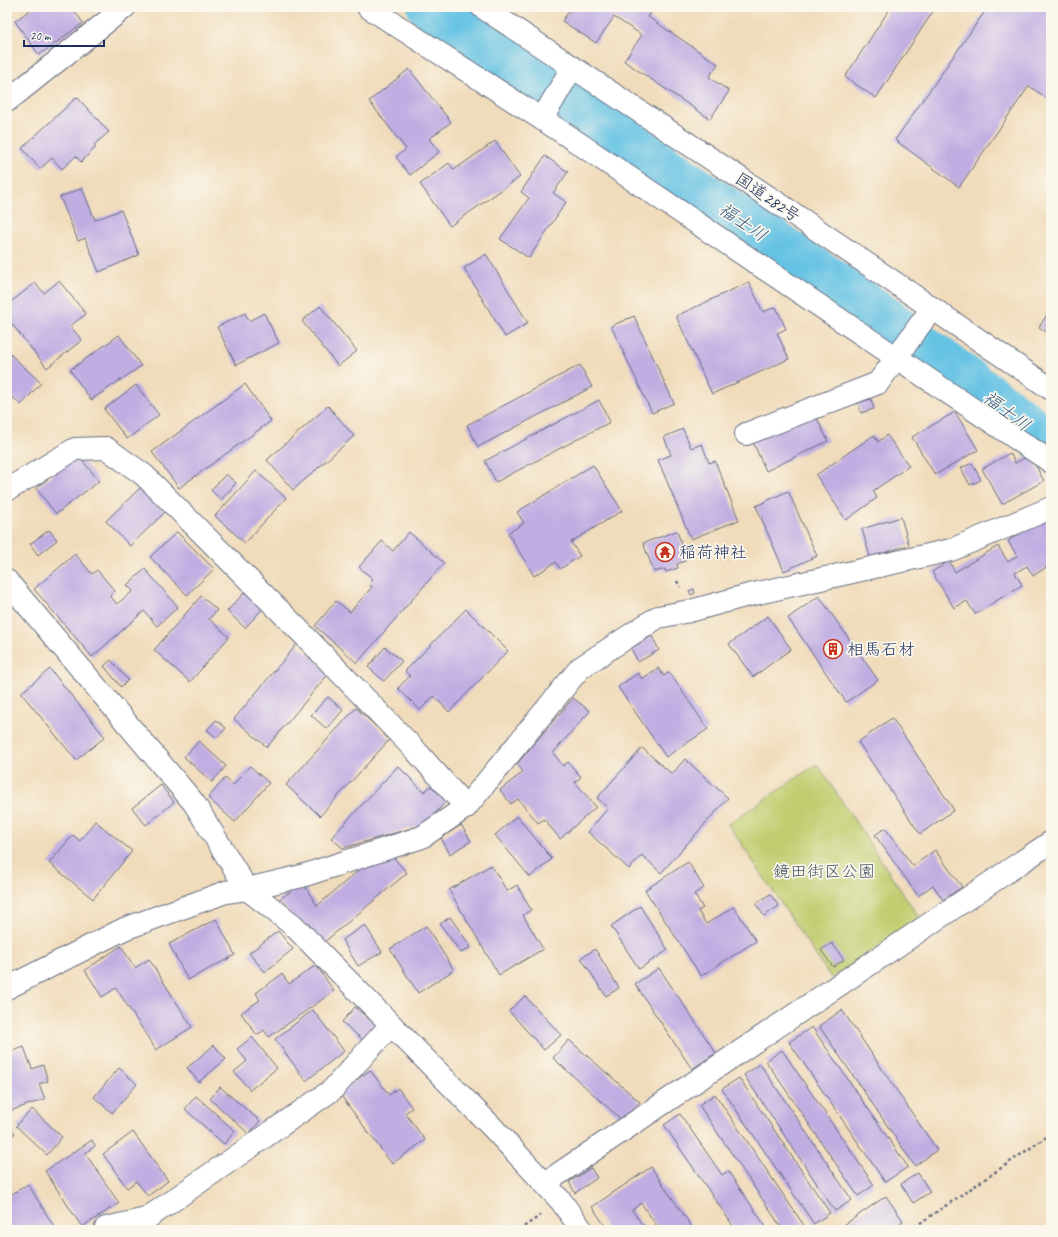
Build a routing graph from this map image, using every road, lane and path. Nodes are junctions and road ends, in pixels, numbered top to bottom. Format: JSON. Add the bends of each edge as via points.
{"nodes":[{"id":1,"x":125,"y":7,"type":"edge"},
{"id":2,"x":368,"y":7,"type":"edge"},
{"id":3,"x":482,"y":7,"type":"edge"},
{"id":4,"x":571,"y":69,"type":"junction"},
{"id":5,"x":7,"y":101,"type":"edge"},
{"id":6,"x":542,"y":118,"type":"junction"},
{"id":7,"x":932,"y":308,"type":"junction"},
{"id":8,"x":896,"y":356,"type":"junction"},
{"id":9,"x":1051,"y":389,"type":"edge"},
{"id":10,"x":746,"y":434,"type":"dead end"},
{"id":11,"x":1051,"y":462,"type":"edge"},
{"id":12,"x":7,"y":490,"type":"edge"},
{"id":13,"x":1051,"y":508,"type":"edge"},
{"id":14,"x":7,"y":580,"type":"edge"},
{"id":15,"x":466,"y":807,"type":"junction"},
{"id":16,"x":1051,"y":842,"type":"edge"},
{"id":17,"x":247,"y":889,"type":"junction"},
{"id":18,"x":7,"y":988,"type":"edge"},
{"id":19,"x":391,"y":1025,"type":"junction"},
{"id":20,"x":1051,"y":1134,"type":"edge"},
{"id":21,"x":545,"y":1183,"type":"junction"},
{"id":22,"x":106,"y":1228,"type":"dead end"},
{"id":23,"x":582,"y":1230,"type":"edge"},
{"id":24,"x":910,"y":1230,"type":"edge"}],
"edges":[{"from":1,"to":5,"type":"main road"},
{"from":2,"to":6,"type":"main road"},
{"from":3,"to":4,"type":"main road","name":"国道282号"},
{"from":4,"to":6,"type":"main road"},
{"from":4,"to":7,"type":"main road","name":"国道282号","via":[[782,206]]},
{"from":6,"to":8,"type":"main road"},
{"from":7,"to":8,"type":"main road"},
{"from":7,"to":9,"type":"main road","name":"国道282号"},
{"from":8,"to":10,"type":"main road","via":[[878,383]]},
{"from":8,"to":11,"type":"main road"},
{"from":12,"to":15,"type":"main road","via":[[75,449],[106,448],[144,475],[417,752]]},
{"from":13,"to":15,"type":"main road","via":[[951,550],[745,596],[690,612],[658,616],[580,668]]},
{"from":14,"to":17,"type":"main road","via":[[194,803]]},
{"from":15,"to":17,"type":"main road","via":[[422,837],[302,876]]},
{"from":16,"to":21,"type":"main road"},
{"from":17,"to":18,"type":"main road","via":[[226,892],[124,929]]},
{"from":17,"to":19,"type":"main road","via":[[293,925]]},
{"from":19,"to":21,"type":"main road"},
{"from":19,"to":22,"type":"main road","via":[[332,1090],[146,1219]]},
{"from":20,"to":24,"type":"path"},
{"from":21,"to":23,"type":"main road"}]}
